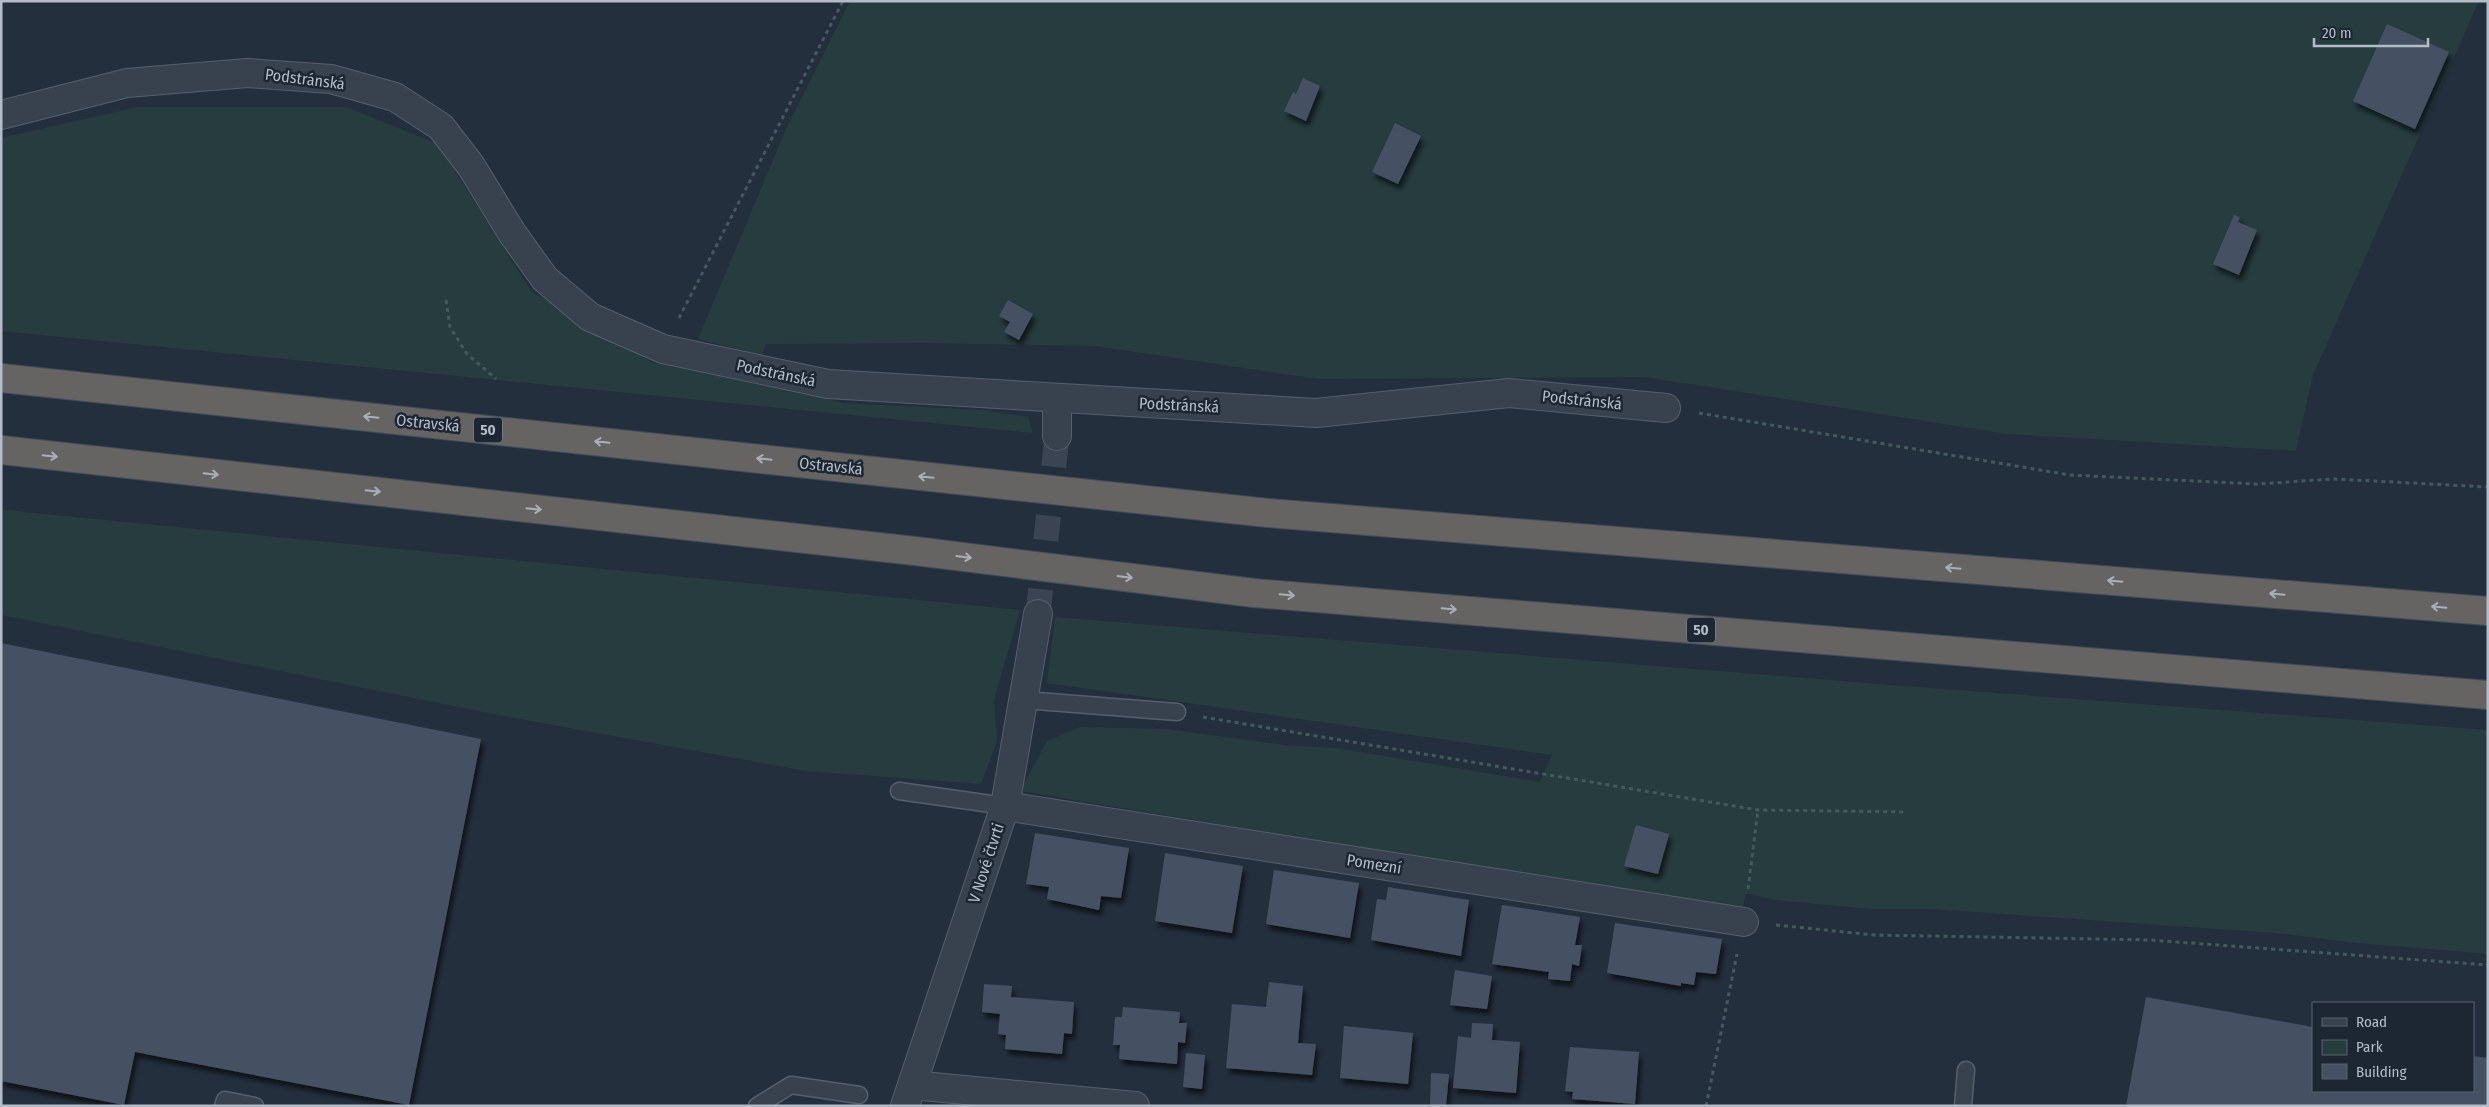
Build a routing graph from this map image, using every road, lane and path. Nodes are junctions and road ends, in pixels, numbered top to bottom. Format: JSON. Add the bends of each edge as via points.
{"nodes":[{"id":1,"x":843,"y":1,"type":"edge"},
{"id":2,"x":1,"y":116,"type":"edge"},
{"id":3,"x":446,"y":300,"type":"dead end"},
{"id":4,"x":663,"y":349,"type":"junction"},
{"id":5,"x":1,"y":378,"type":"edge"},
{"id":6,"x":496,"y":379,"type":"dead end"},
{"id":7,"x":1057,"y":398,"type":"junction"},
{"id":8,"x":1666,"y":408,"type":"joint"},
{"id":9,"x":1057,"y":436,"type":"tunnel mouth"},
{"id":10,"x":1,"y":450,"type":"edge"},
{"id":11,"x":2488,"y":487,"type":"edge"},
{"id":12,"x":2488,"y":611,"type":"edge"},
{"id":13,"x":1038,"y":614,"type":"tunnel mouth"},
{"id":14,"x":2488,"y":695,"type":"edge"},
{"id":15,"x":1024,"y":700,"type":"junction"},
{"id":16,"x":1177,"y":712,"type":"joint"},
{"id":17,"x":899,"y":792,"type":"dead end"},
{"id":18,"x":1005,"y":806,"type":"junction"},
{"id":19,"x":1758,"y":810,"type":"junction"},
{"id":20,"x":1906,"y":812,"type":"dead end"},
{"id":21,"x":1744,"y":922,"type":"junction"},
{"id":22,"x":2488,"y":966,"type":"edge"},
{"id":23,"x":1966,"y":1070,"type":"dead end"},
{"id":24,"x":860,"y":1095,"type":"dead end"},
{"id":25,"x":909,"y":1096,"type":"edge"},
{"id":26,"x":223,"y":1106,"type":"edge"},
{"id":27,"x":256,"y":1106,"type":"edge"},
{"id":28,"x":757,"y":1106,"type":"edge"},
{"id":29,"x":1135,"y":1106,"type":"edge"},
{"id":30,"x":1706,"y":1106,"type":"edge"},
{"id":31,"x":1962,"y":1106,"type":"edge"}],
"edges":[{"from":1,"to":4,"type":"path"},
{"from":2,"to":4,"type":"street","name":"Podstránská","via":[[127,83],[247,73],[331,79],[395,98],[442,127],[545,279],[590,317]]},
{"from":3,"to":6,"type":"path","via":[[450,327],[467,354]]},
{"from":4,"to":7,"type":"street","name":"Podstránská","via":[[828,384]]},
{"from":12,"to":5,"type":"highway","name":"Ostravská","number":"50","one_way":true,"via":[[1268,513]]},
{"from":7,"to":8,"type":"street","name":"Podstránská","via":[[1316,413],[1509,392]]},
{"from":7,"to":9,"type":"street"},
{"from":8,"to":11,"type":"path","via":[[2070,476],[2256,484],[2335,479]]},
{"from":10,"to":14,"type":"highway","number":"50","one_way":true,"via":[[1254,593]]},
{"from":13,"to":15,"type":"street","name":"V Nové čtvrti"},
{"from":15,"to":16,"type":"lane"},
{"from":15,"to":18,"type":"street","name":"V Nové čtvrti"},
{"from":16,"to":19,"type":"path"},
{"from":17,"to":18,"type":"lane"},
{"from":18,"to":21,"type":"street","name":"Pomezní"},
{"from":18,"to":25,"type":"street","name":"V Nové čtvrti"},
{"from":19,"to":20,"type":"path"},
{"from":19,"to":21,"type":"path"},
{"from":21,"to":22,"type":"path","via":[[1874,934],[2150,940]]},
{"from":21,"to":30,"type":"path"},
{"from":23,"to":31,"type":"lane"},
{"from":24,"to":28,"type":"lane","via":[[791,1085]]},
{"from":25,"to":29,"type":"street"},
{"from":26,"to":27,"type":"lane","via":[[225,1100]]}]}
